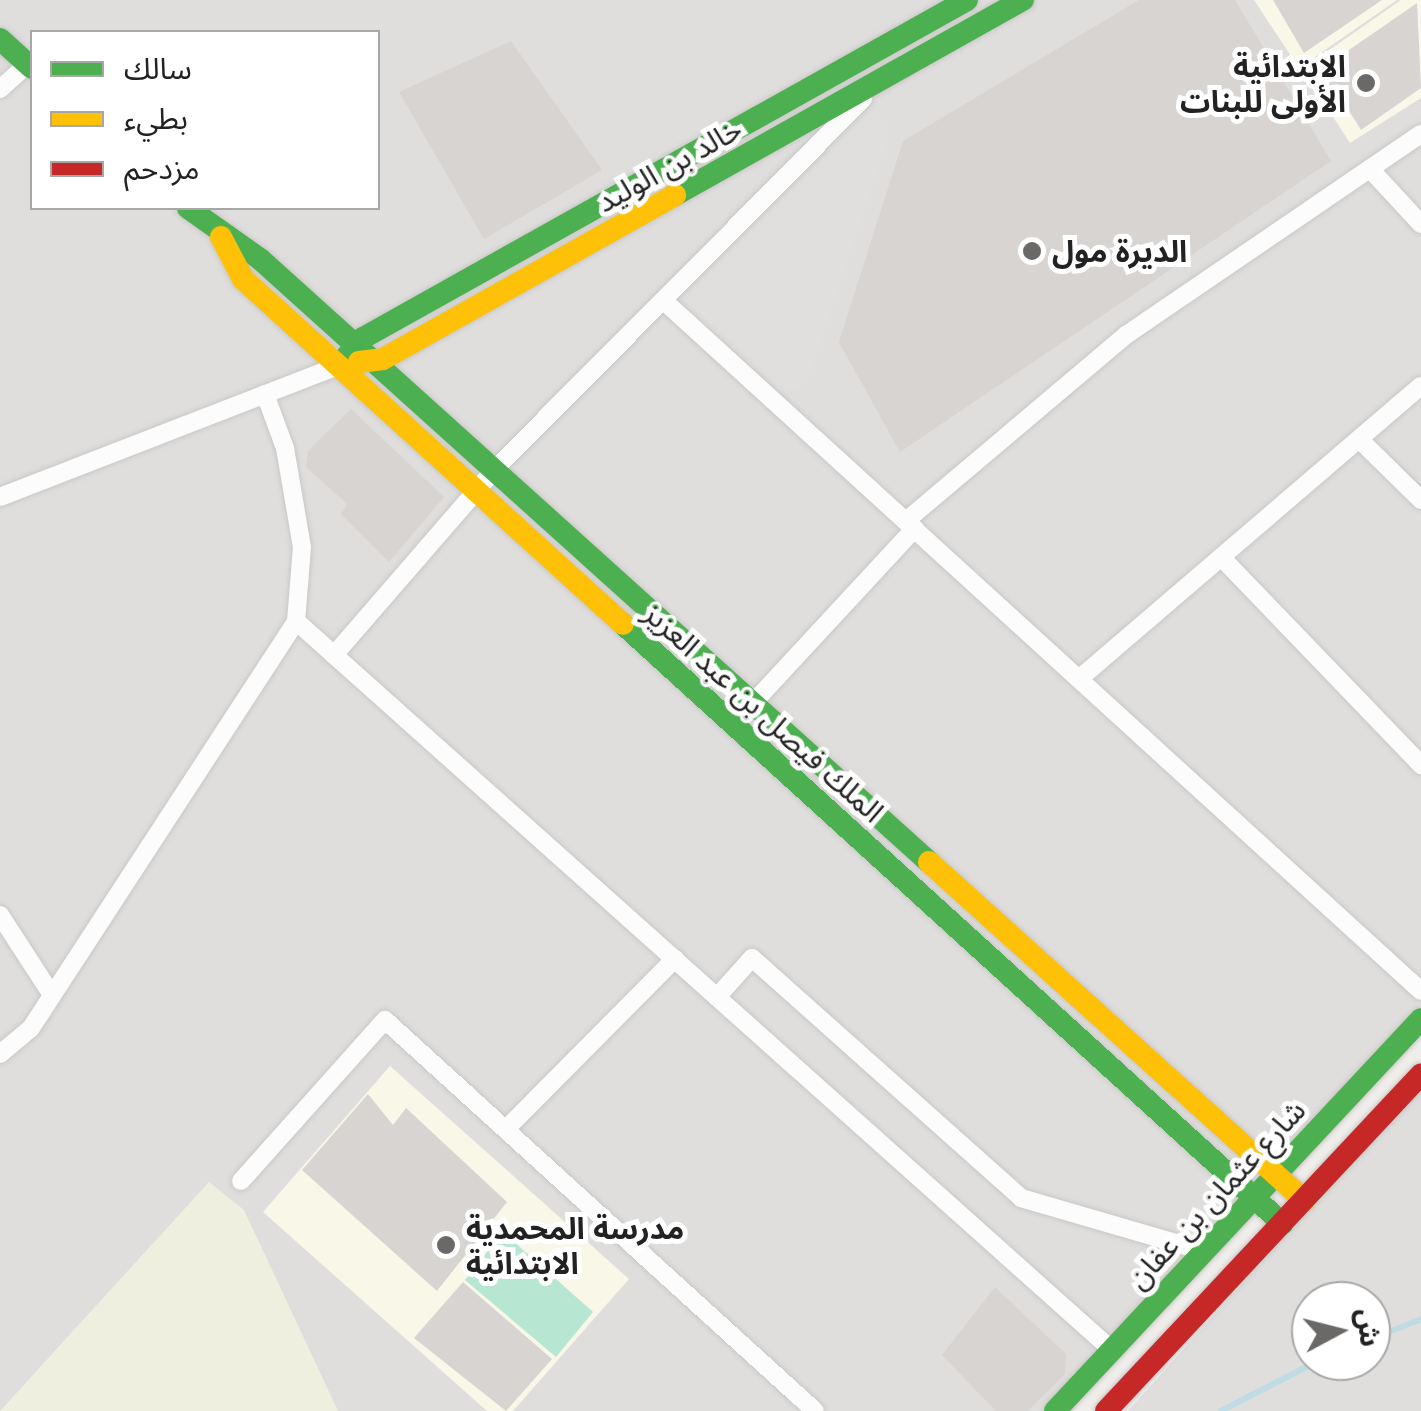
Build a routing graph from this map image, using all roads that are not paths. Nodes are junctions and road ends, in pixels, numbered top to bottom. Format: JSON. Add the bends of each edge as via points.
{"nodes":[{"id":1,"x":967,"y":0,"type":"edge"},
{"id":2,"x":1024,"y":0,"type":"edge"},
{"id":3,"x":0,"y":40,"type":"edge"},
{"id":4,"x":30,"y":66,"type":"edge"},
{"id":5,"x":880,"y":81,"type":"junction"},
{"id":6,"x":0,"y":88,"type":"edge"},
{"id":7,"x":1421,"y":134,"type":"edge"},
{"id":8,"x":1370,"y":169,"type":"junction"},
{"id":9,"x":190,"y":210,"type":"edge"},
{"id":10,"x":1421,"y":224,"type":"edge"},
{"id":11,"x":220,"y":236,"type":"junction"},
{"id":12,"x":664,"y":301,"type":"junction"},
{"id":13,"x":364,"y":353,"type":"junction"},
{"id":14,"x":338,"y":366,"type":"junction"},
{"id":15,"x":1421,"y":386,"type":"edge"},
{"id":16,"x":265,"y":394,"type":"junction"},
{"id":17,"x":1359,"y":438,"type":"junction"},
{"id":18,"x":494,"y":470,"type":"junction"},
{"id":19,"x":476,"y":491,"type":"junction"},
{"id":20,"x":0,"y":498,"type":"edge"},
{"id":21,"x":1421,"y":500,"type":"edge"},
{"id":22,"x":911,"y":524,"type":"junction"},
{"id":23,"x":1222,"y":557,"type":"junction"},
{"id":24,"x":296,"y":621,"type":"junction"},
{"id":25,"x":334,"y":655,"type":"junction"},
{"id":26,"x":1080,"y":678,"type":"junction"},
{"id":27,"x":752,"y":703,"type":"junction"},
{"id":28,"x":1421,"y":765,"type":"edge"},
{"id":29,"x":0,"y":915,"type":"edge"},
{"id":30,"x":675,"y":960,"type":"junction"},
{"id":31,"x":1421,"y":991,"type":"edge"},
{"id":32,"x":52,"y":996,"type":"junction"},
{"id":33,"x":717,"y":997,"type":"junction"},
{"id":34,"x":1421,"y":1019,"type":"edge"},
{"id":35,"x":0,"y":1054,"type":"edge"},
{"id":36,"x":1421,"y":1074,"type":"edge"},
{"id":37,"x":506,"y":1130,"type":"junction"},
{"id":38,"x":1275,"y":1174,"type":"junction"},
{"id":39,"x":241,"y":1181,"type":"dead end"},
{"id":40,"x":1254,"y":1198,"type":"junction"},
{"id":41,"x":1304,"y":1200,"type":"junction"},
{"id":42,"x":1282,"y":1223,"type":"junction"},
{"id":43,"x":1204,"y":1251,"type":"junction"},
{"id":44,"x":1112,"y":1350,"type":"junction"},
{"id":45,"x":815,"y":1411,"type":"edge"},
{"id":46,"x":1055,"y":1411,"type":"edge"},
{"id":47,"x":1106,"y":1411,"type":"edge"}],
"edges":[{"from":1,"to":13,"type":"street","name":"خالد بن الوليد"},
{"from":2,"to":5,"type":"street","name":"خالد بن الوليد"},
{"from":3,"to":4,"type":"street"},
{"from":4,"to":6,"type":"street"},
{"from":5,"to":12,"type":"street"},
{"from":5,"to":13,"type":"street","name":"خالد بن الوليد"},
{"from":7,"to":8,"type":"street"},
{"from":8,"to":10,"type":"street"},
{"from":8,"to":22,"type":"street","via":[[1126,335]]},
{"from":9,"to":11,"type":"street","name":"الملك فيصل بن عبد العزيز"},
{"from":11,"to":13,"type":"street","name":"الملك فيصل بن عبد العزيز","via":[[260,259]]},
{"from":11,"to":14,"type":"street","name":"الملك فيصل بن عبد العزيز","via":[[242,278]]},
{"from":12,"to":18,"type":"street"},
{"from":12,"to":22,"type":"street"},
{"from":13,"to":14,"type":"street","name":"خالد بن الوليد"},
{"from":13,"to":18,"type":"street","name":"الملك فيصل بن عبد العزيز"},
{"from":14,"to":16,"type":"street","name":"خالد بن الوليد"},
{"from":14,"to":19,"type":"street","name":"الملك فيصل بن عبد العزيز"},
{"from":15,"to":17,"type":"street"},
{"from":16,"to":20,"type":"street","name":"خالد بن الوليد"},
{"from":16,"to":24,"type":"street","via":[[285,448],[302,547]]},
{"from":17,"to":21,"type":"street"},
{"from":17,"to":23,"type":"street"},
{"from":18,"to":19,"type":"street"},
{"from":18,"to":27,"type":"street","name":"الملك فيصل بن عبد العزيز"},
{"from":19,"to":25,"type":"street"},
{"from":19,"to":40,"type":"street","name":"الملك فيصل بن عبد العزيز"},
{"from":22,"to":26,"type":"street"},
{"from":22,"to":27,"type":"street"},
{"from":23,"to":26,"type":"street"},
{"from":23,"to":28,"type":"street"},
{"from":24,"to":25,"type":"street"},
{"from":24,"to":32,"type":"street"},
{"from":25,"to":30,"type":"street"},
{"from":26,"to":31,"type":"street"},
{"from":27,"to":38,"type":"street","name":"الملك فيصل بن عبد العزيز"},
{"from":29,"to":32,"type":"street"},
{"from":30,"to":33,"type":"street"},
{"from":30,"to":37,"type":"street"},
{"from":32,"to":35,"type":"street"},
{"from":33,"to":43,"type":"street","via":[[752,958],[1021,1198]]},
{"from":33,"to":44,"type":"street"},
{"from":34,"to":38,"type":"street","name":"شارع عثمان بن عفان"},
{"from":36,"to":41,"type":"street"},
{"from":37,"to":39,"type":"street","via":[[385,1020]]},
{"from":37,"to":45,"type":"street"},
{"from":38,"to":40,"type":"street","name":"شارع عثمان بن عفان"},
{"from":38,"to":41,"type":"street","name":"الملك فيصل بن عبد العزيز"},
{"from":40,"to":42,"type":"street","name":"الملك فيصل بن عبد العزيز"},
{"from":40,"to":43,"type":"street","name":"شارع عثمان بن عفان"},
{"from":41,"to":42,"type":"street"},
{"from":42,"to":47,"type":"street"},
{"from":43,"to":44,"type":"street","name":"شارع عثمان بن عفان"},
{"from":44,"to":46,"type":"street","name":"شارع عثمان بن عفان"}]}
